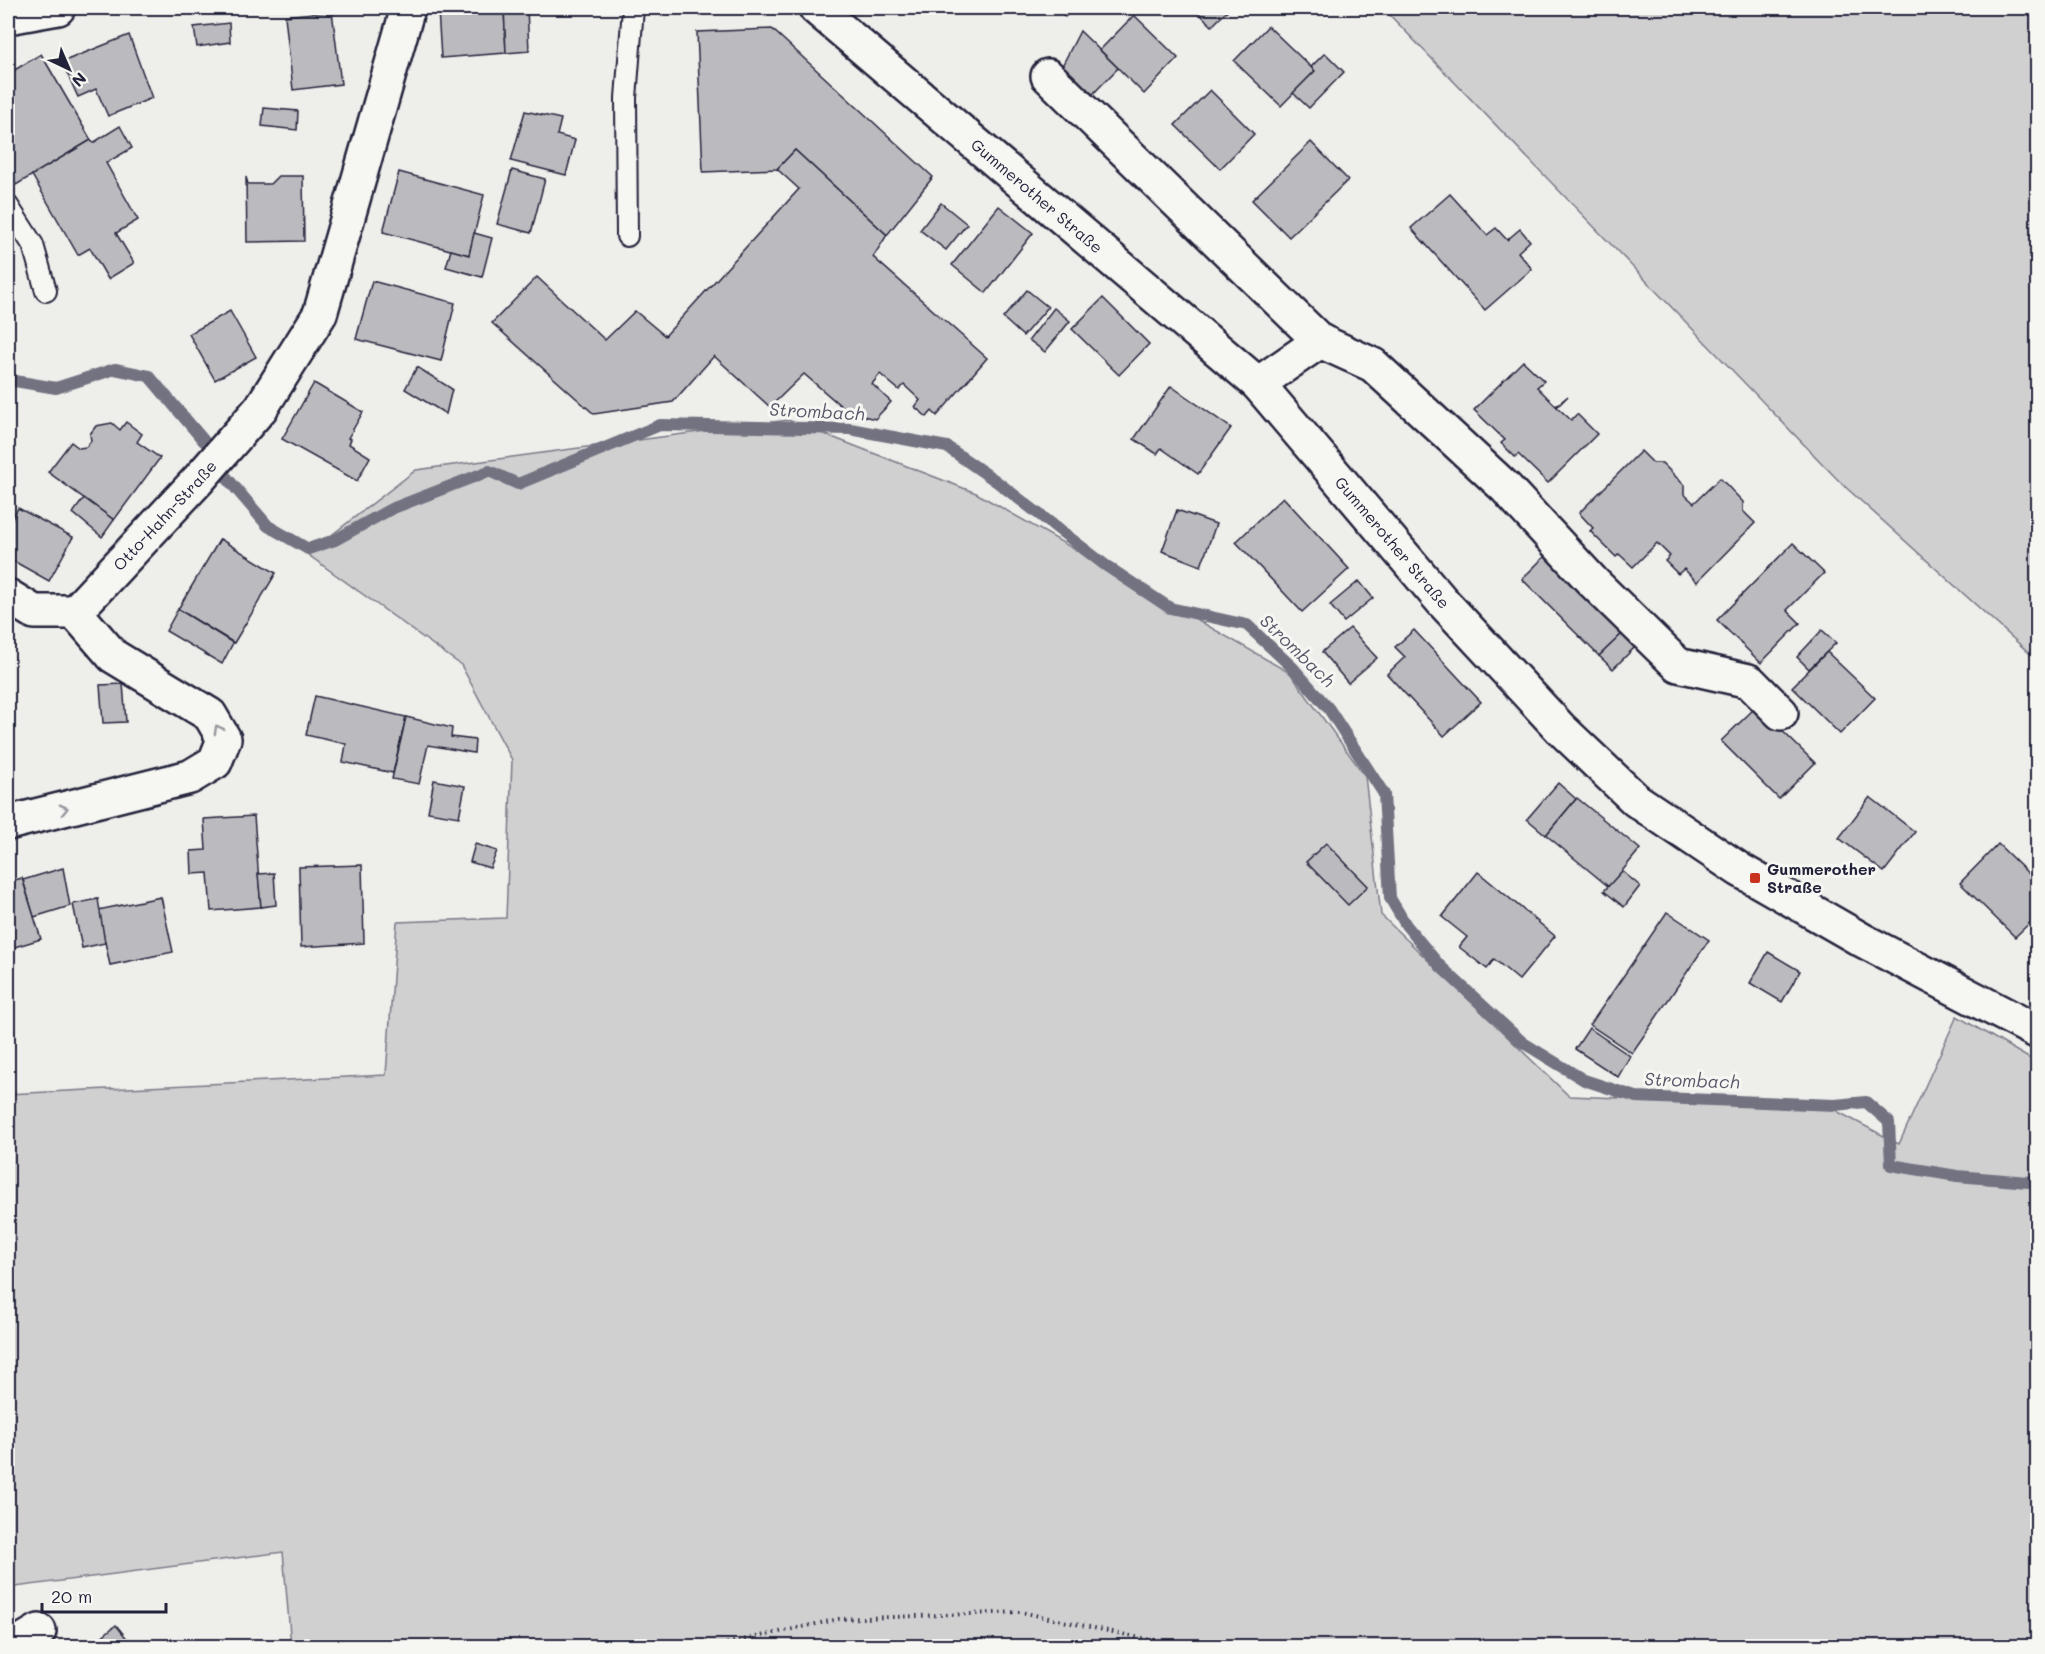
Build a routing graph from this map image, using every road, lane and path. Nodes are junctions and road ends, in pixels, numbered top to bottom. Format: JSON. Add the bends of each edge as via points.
{"nodes":[{"id":1,"x":58,"y":8,"type":"edge"},
{"id":2,"x":408,"y":8,"type":"edge"},
{"id":3,"x":633,"y":8,"type":"edge"},
{"id":4,"x":816,"y":8,"type":"edge"},
{"id":5,"x":8,"y":17,"type":"edge"},
{"id":6,"x":1048,"y":76,"type":"dead end"},
{"id":7,"x":8,"y":206,"type":"edge"},
{"id":8,"x":627,"y":236,"type":"dead end"},
{"id":9,"x":46,"y":291,"type":"dead end"},
{"id":10,"x":1320,"y":341,"type":"junction"},
{"id":11,"x":1258,"y":384,"type":"junction"},
{"id":12,"x":8,"y":596,"type":"edge"},
{"id":13,"x":75,"y":612,"type":"junction"},
{"id":14,"x":1781,"y":713,"type":"dead end"},
{"id":15,"x":8,"y":823,"type":"edge"},
{"id":16,"x":2037,"y":1032,"type":"edge"},
{"id":17,"x":715,"y":1647,"type":"edge"},
{"id":18,"x":1177,"y":1647,"type":"edge"}],
"edges":[{"from":1,"to":5,"type":"street"},
{"from":2,"to":13,"type":"street","name":"Otto-Hahn-Straße","via":[[320,314],[261,408]]},
{"from":3,"to":8,"type":"lane","via":[[626,98]]},
{"from":4,"to":11,"type":"street","name":"Gummerother Straße"},
{"from":6,"to":10,"type":"street"},
{"from":7,"to":9,"type":"lane","via":[[33,245]]},
{"from":10,"to":11,"type":"street"},
{"from":10,"to":14,"type":"street","via":[[1373,365],[1506,488],[1592,581],[1678,665],[1749,681]]},
{"from":11,"to":16,"type":"street","name":"Gummerother Straße","via":[[1442,601],[1560,728],[1636,800],[1740,870],[1862,940]]},
{"from":12,"to":13,"type":"street","via":[[34,612]]},
{"from":15,"to":13,"type":"street","one_way":true,"via":[[190,777],[215,762],[224,739],[210,715],[113,656]]},
{"from":17,"to":18,"type":"path","via":[[839,1619],[1021,1612]]}]}
